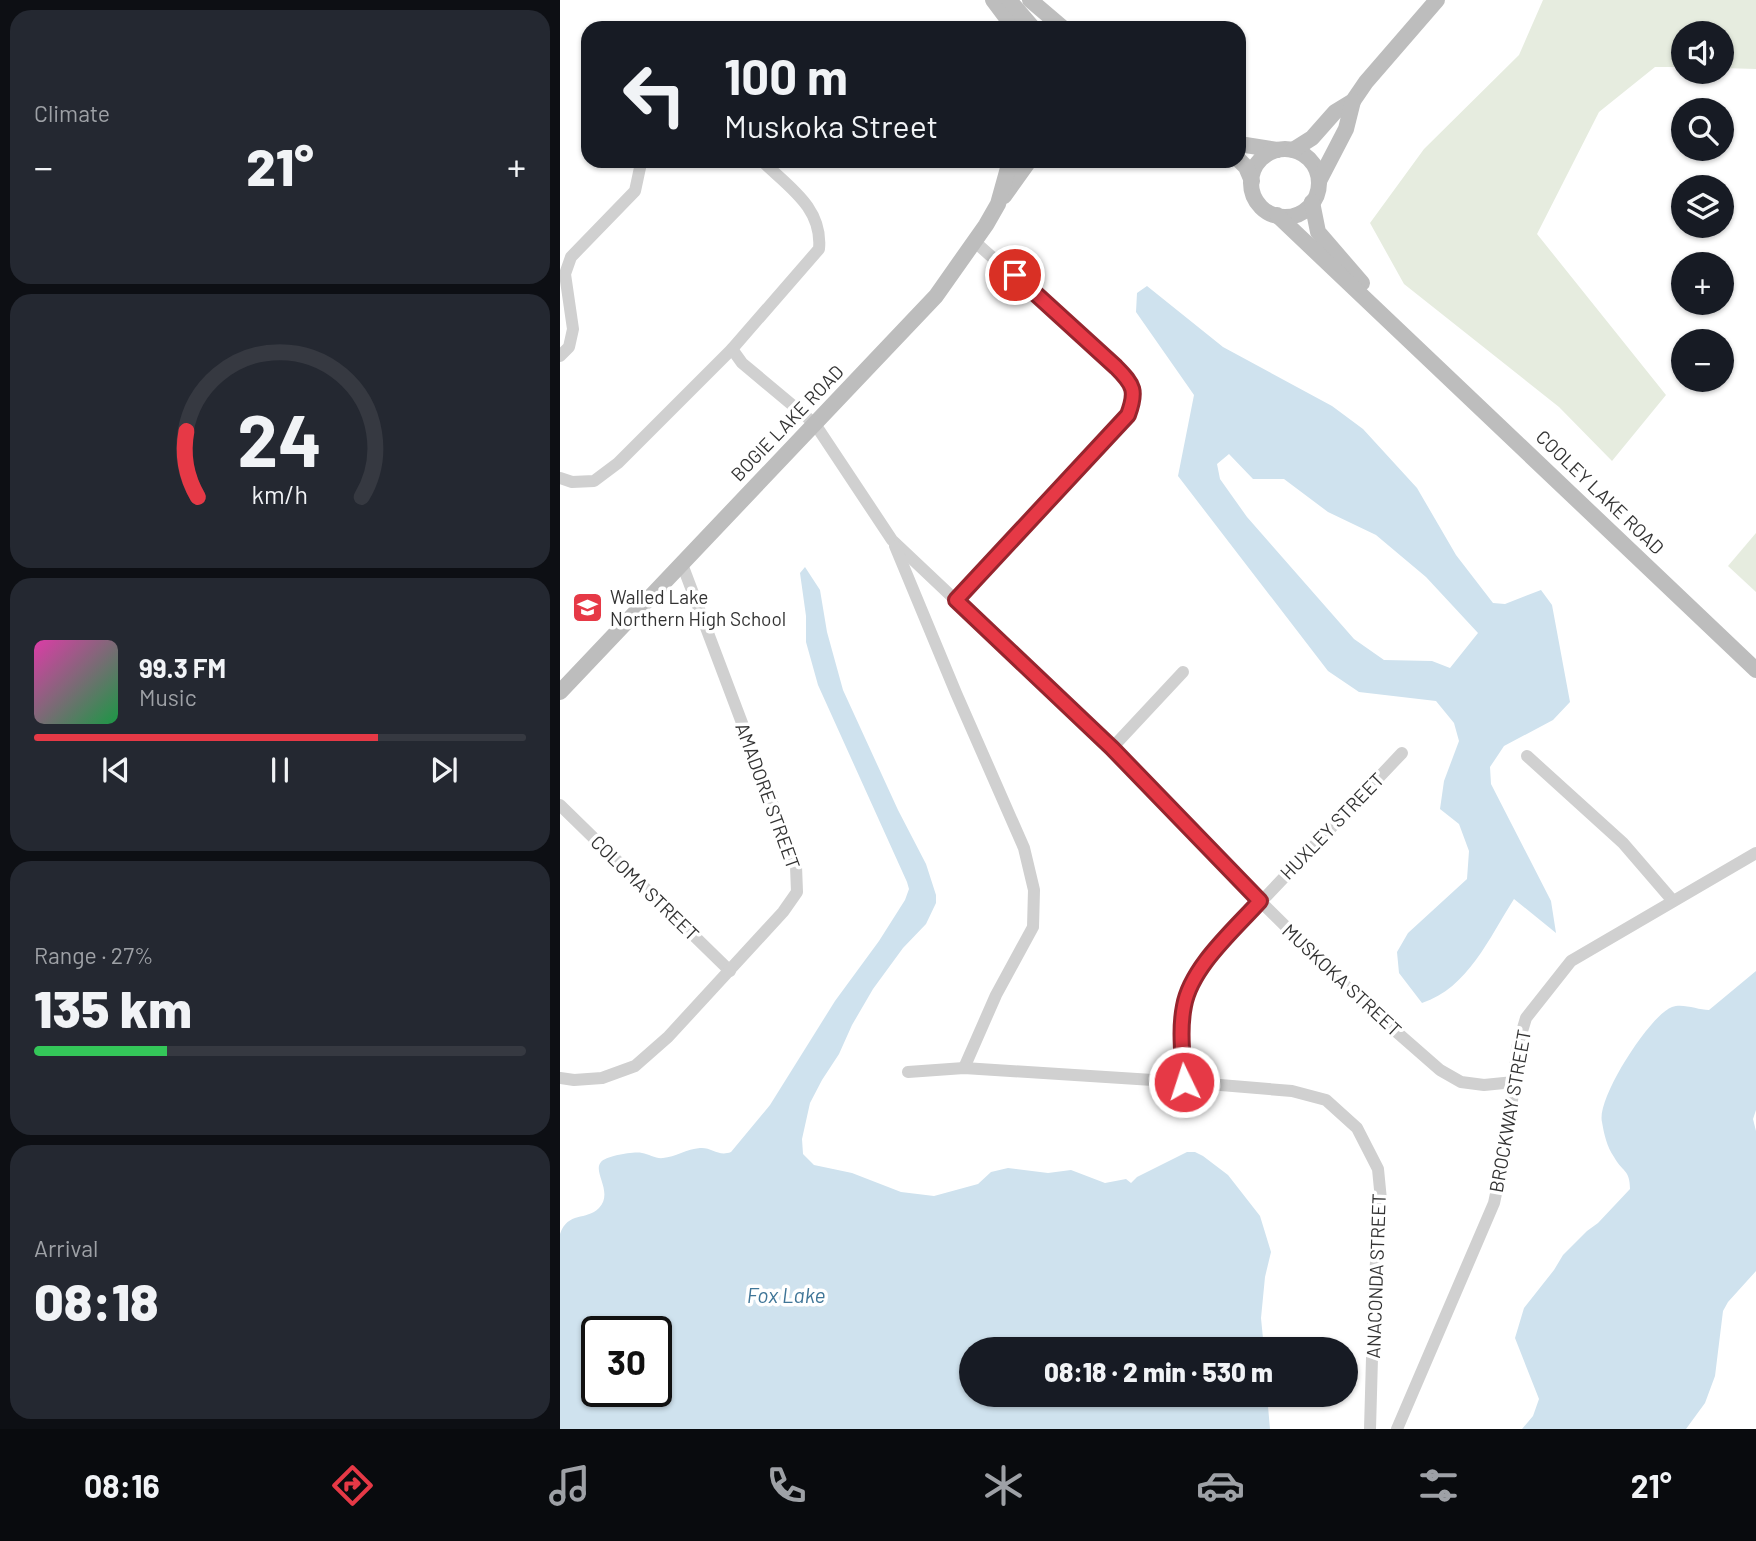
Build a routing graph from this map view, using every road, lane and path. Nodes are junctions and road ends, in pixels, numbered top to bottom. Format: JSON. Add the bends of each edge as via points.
{"nodes":[{"id":1,"x":993,"y":0,"type":"edge"},
{"id":2,"x":1009,"y":0,"type":"edge"},
{"id":3,"x":1030,"y":0,"type":"edge"},
{"id":4,"x":1437,"y":0,"type":"edge"},
{"id":5,"x":1009,"y":21,"type":"edge"},
{"id":6,"x":1027,"y":21,"type":"edge"},
{"id":7,"x":1055,"y":21,"type":"edge"},
{"id":8,"x":1353,"y":101,"type":"junction"},
{"id":9,"x":1246,"y":145,"type":"edge"},
{"id":10,"x":1285,"y":150,"type":"junction"},
{"id":11,"x":1246,"y":167,"type":"edge"},
{"id":12,"x":640,"y":168,"type":"edge"},
{"id":13,"x":769,"y":168,"type":"edge"},
{"id":14,"x":1008,"y":168,"type":"edge"},
{"id":15,"x":1024,"y":168,"type":"edge"},
{"id":16,"x":1252,"y":181,"type":"junction"},
{"id":17,"x":1319,"y":181,"type":"junction"},
{"id":18,"x":1312,"y":202,"type":"junction"},
{"id":19,"x":998,"y":204,"type":"junction"},
{"id":20,"x":1277,"y":215,"type":"junction"},
{"id":21,"x":975,"y":242,"type":"junction"},
{"id":22,"x":1416,"y":346,"type":"junction"},
{"id":23,"x":732,"y":349,"type":"junction"},
{"id":24,"x":560,"y":356,"type":"edge"},
{"id":25,"x":815,"y":424,"type":"junction"},
{"id":26,"x":560,"y":478,"type":"edge"},
{"id":27,"x":892,"y":540,"type":"junction"},
{"id":28,"x":682,"y":564,"type":"junction"},
{"id":29,"x":956,"y":600,"type":"junction"},
{"id":30,"x":1756,"y":670,"type":"edge"},
{"id":31,"x":1183,"y":672,"type":"dead end"},
{"id":32,"x":560,"y":692,"type":"edge"},
{"id":33,"x":1112,"y":748,"type":"junction"},
{"id":34,"x":1402,"y":752,"type":"dead end"},
{"id":35,"x":1527,"y":756,"type":"dead end"},
{"id":36,"x":560,"y":806,"type":"edge"},
{"id":37,"x":1756,"y":853,"type":"edge"},
{"id":38,"x":1260,"y":901,"type":"junction"},
{"id":39,"x":1673,"y":901,"type":"junction"},
{"id":40,"x":730,"y":971,"type":"junction"},
{"id":41,"x":964,"y":1068,"type":"junction"},
{"id":42,"x":908,"y":1072,"type":"dead end"},
{"id":43,"x":560,"y":1078,"type":"edge"},
{"id":44,"x":1184,"y":1082,"type":"junction"},
{"id":45,"x":1514,"y":1082,"type":"junction"},
{"id":46,"x":1370,"y":1429,"type":"edge"},
{"id":47,"x":1397,"y":1429,"type":"edge"}],
"edges":[{"from":1,"to":5,"type":"street"},
{"from":2,"to":6,"type":"street"},
{"from":3,"to":7,"type":"street"},
{"from":4,"to":8,"type":"street"},
{"from":8,"to":10,"type":"street","via":[[1335,112],[1312,138]]},
{"from":8,"to":17,"type":"street","via":[[1346,129]]},
{"from":9,"to":10,"type":"street"},
{"from":10,"to":16,"type":"street","via":[[1267,154],[1253,171]]},
{"from":10,"to":17,"type":"street","via":[[1307,157]]},
{"from":11,"to":16,"type":"street"},
{"from":12,"to":24,"type":"street","via":[[635,191],[571,257],[565,274],[573,329],[569,346]]},
{"from":13,"to":23,"type":"street","via":[[810,207],[817,222],[819,249]]},
{"from":14,"to":19,"type":"street","name":"BOGIE LAKE ROAD"},
{"from":15,"to":19,"type":"street"},
{"from":16,"to":20,"type":"street","via":[[1258,203]]},
{"from":17,"to":18,"type":"street"},
{"from":18,"to":20,"type":"street","via":[[1299,214]]},
{"from":18,"to":22,"type":"street","name":"COOLEY LAKE ROAD","via":[[1318,232]]},
{"from":19,"to":21,"type":"street","name":"BOGIE LAKE ROAD"},
{"from":20,"to":22,"type":"street","name":"COOLEY LAKE ROAD"},
{"from":21,"to":25,"type":"street","name":"BOGIE LAKE ROAD","via":[[936,296]]},
{"from":21,"to":29,"type":"street","via":[[1116,367],[1129,380],[1135,398],[1128,415]]},
{"from":22,"to":30,"type":"street","name":"COOLEY LAKE ROAD"},
{"from":23,"to":25,"type":"street","name":"MUSKOKA STREET","via":[[742,363]]},
{"from":23,"to":26,"type":"street","via":[[618,463],[594,481]]},
{"from":25,"to":27,"type":"street","name":"MUSKOKA STREET"},
{"from":25,"to":28,"type":"street","name":"BOGIE LAKE ROAD"},
{"from":27,"to":29,"type":"street","name":"MUSKOKA STREET"},
{"from":27,"to":41,"type":"street","name":"MUSKOKA STREET","via":[[1024,848],[1034,890],[1033,927]]},
{"from":28,"to":32,"type":"street","name":"BOGIE LAKE ROAD"},
{"from":28,"to":40,"type":"street","name":"AMADORE STREET","via":[[796,866],[797,892]]},
{"from":29,"to":33,"type":"street","name":"MUSKOKA STREET"},
{"from":31,"to":33,"type":"street"},
{"from":33,"to":38,"type":"street","name":"MUSKOKA STREET"},
{"from":34,"to":38,"type":"street","name":"HUXLEY STREET"},
{"from":35,"to":39,"type":"street","via":[[1623,843]]},
{"from":36,"to":40,"type":"street","name":"COLOMA STREET"},
{"from":37,"to":39,"type":"street","name":"BROCKWAY STREET"},
{"from":38,"to":44,"type":"street","name":"HUXLEY STREET","via":[[1191,984],[1181,1030]]},
{"from":38,"to":45,"type":"street","name":"MUSKOKA STREET","via":[[1360,1000],[1440,1070],[1461,1082]]},
{"from":39,"to":45,"type":"street","name":"BROCKWAY STREET","via":[[1571,961],[1526,1018]]},
{"from":40,"to":43,"type":"street","name":"AMADORE STREET","via":[[635,1066],[602,1078]]},
{"from":41,"to":42,"type":"street","name":"ANACONDA STREET"},
{"from":41,"to":44,"type":"street","name":"ANACONDA STREET"},
{"from":44,"to":46,"type":"street","name":"ANACONDA STREET","via":[[1292,1091],[1326,1100],[1357,1128],[1378,1169],[1381,1200]]},
{"from":45,"to":47,"type":"street","name":"BROCKWAY STREET","via":[[1494,1203]]}]}
